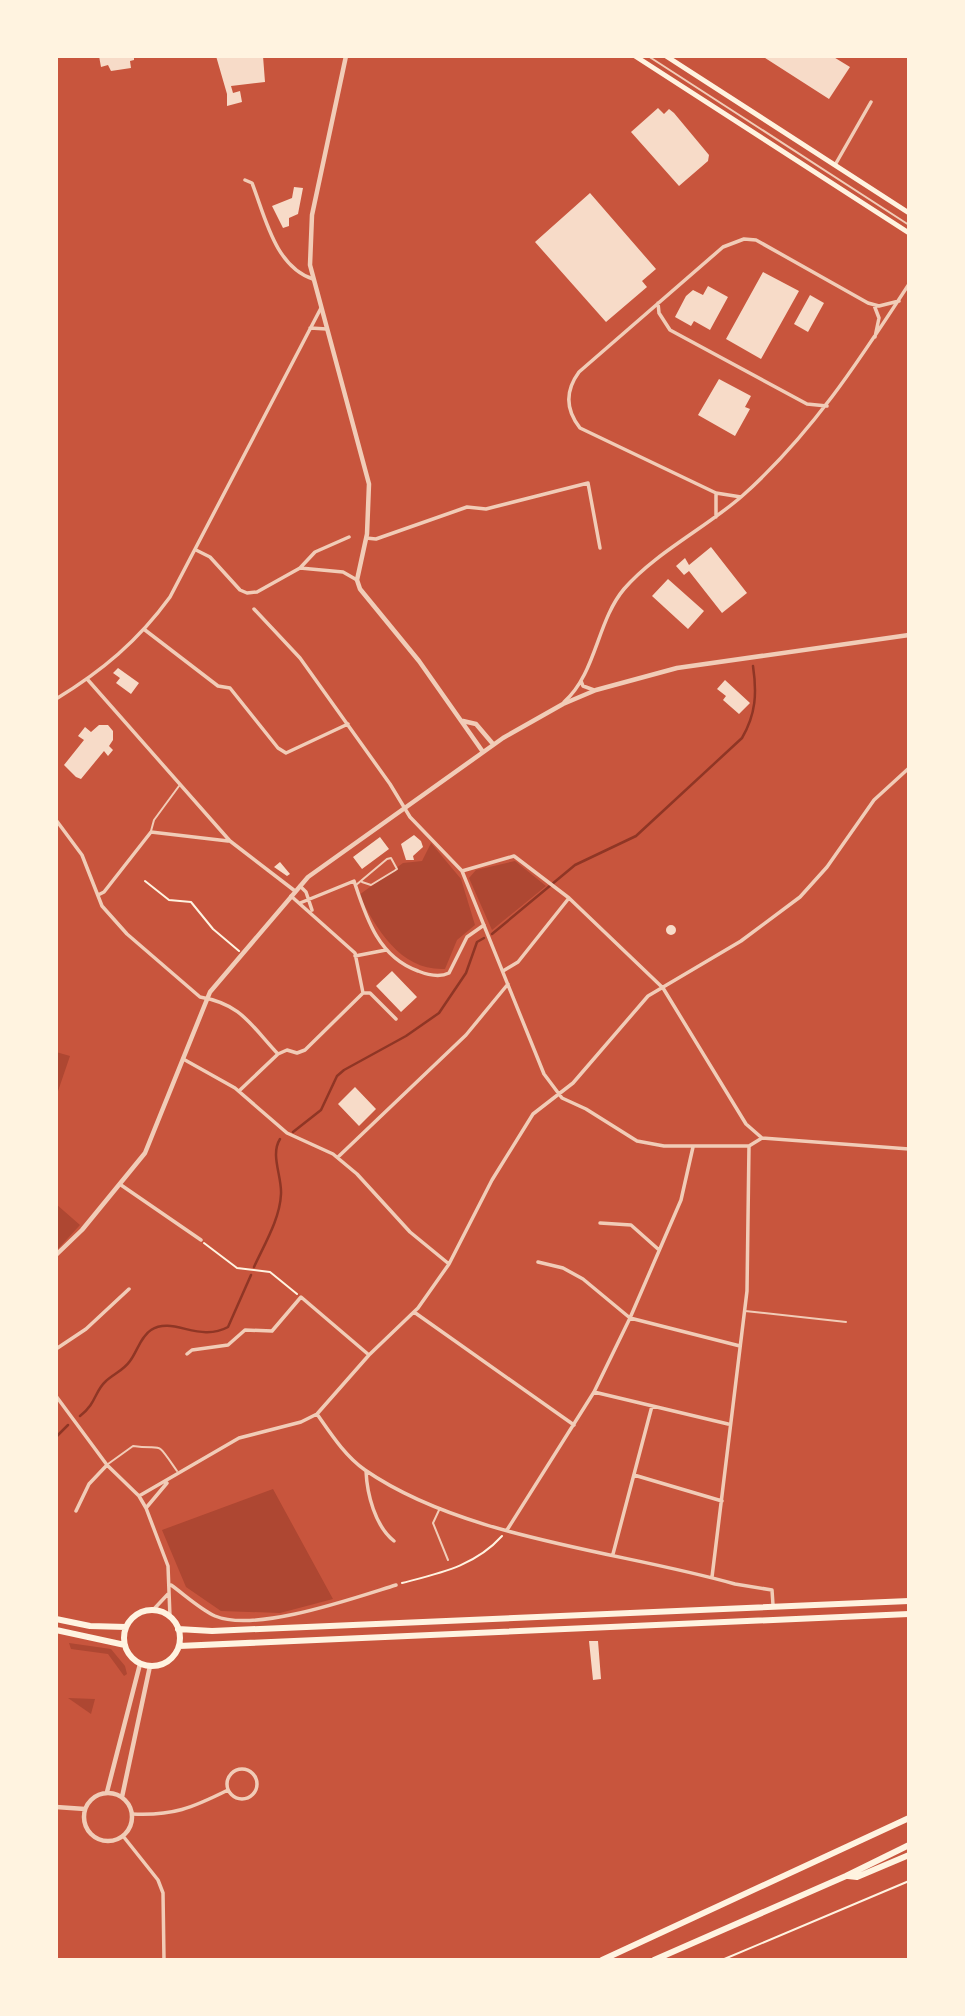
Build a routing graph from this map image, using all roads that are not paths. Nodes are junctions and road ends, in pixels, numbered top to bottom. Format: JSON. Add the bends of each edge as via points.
{"nodes":[{"id":1,"x":346,"y":56,"type":"edge"},
{"id":2,"x":635,"y":56,"type":"edge"},
{"id":3,"x":648,"y":56,"type":"edge"},
{"id":4,"x":666,"y":56,"type":"edge"},
{"id":5,"x":871,"y":102,"type":"dead end"},
{"id":6,"x":835,"y":164,"type":"junction"},
{"id":7,"x":245,"y":180,"type":"dead end"},
{"id":8,"x":909,"y":213,"type":"edge"},
{"id":9,"x":909,"y":225,"type":"edge"},
{"id":10,"x":909,"y":233,"type":"edge"},
{"id":11,"x":313,"y":279,"type":"junction"},
{"id":12,"x":909,"y":284,"type":"edge"},
{"id":13,"x":898,"y":301,"type":"junction"},
{"id":14,"x":658,"y":303,"type":"junction"},
{"id":15,"x":874,"y":305,"type":"junction"},
{"id":16,"x":322,"y":306,"type":"junction"},
{"id":17,"x":310,"y":328,"type":"junction"},
{"id":18,"x":329,"y":330,"type":"junction"},
{"id":19,"x":872,"y":346,"type":"junction"},
{"id":20,"x":827,"y":406,"type":"junction"},
{"id":21,"x":716,"y":493,"type":"junction"},
{"id":22,"x":741,"y":497,"type":"junction"},
{"id":23,"x":716,"y":517,"type":"junction"},
{"id":24,"x":349,"y":537,"type":"dead end"},
{"id":25,"x":366,"y":538,"type":"junction"},
{"id":26,"x":600,"y":548,"type":"dead end"},
{"id":27,"x":196,"y":550,"type":"junction"},
{"id":28,"x":300,"y":568,"type":"junction"},
{"id":29,"x":357,"y":580,"type":"junction"},
{"id":30,"x":254,"y":609,"type":"dead end"},
{"id":31,"x":145,"y":630,"type":"junction"},
{"id":32,"x":909,"y":635,"type":"edge"},
{"id":33,"x":88,"y":681,"type":"junction"},
{"id":34,"x":580,"y":681,"type":"junction"},
{"id":35,"x":596,"y":690,"type":"junction"},
{"id":36,"x":56,"y":699,"type":"edge"},
{"id":37,"x":563,"y":704,"type":"junction"},
{"id":38,"x":462,"y":721,"type":"junction"},
{"id":39,"x":348,"y":724,"type":"junction"},
{"id":40,"x":493,"y":744,"type":"junction"},
{"id":41,"x":483,"y":752,"type":"junction"},
{"id":42,"x":909,"y":768,"type":"edge"},
{"id":43,"x":181,"y":784,"type":"junction"},
{"id":44,"x":404,"y":807,"type":"junction"},
{"id":45,"x":56,"y":820,"type":"edge"},
{"id":46,"x":151,"y":832,"type":"junction"},
{"id":47,"x":230,"y":841,"type":"junction"},
{"id":48,"x":462,"y":871,"type":"junction"},
{"id":49,"x":362,"y":882,"type":"junction"},
{"id":50,"x":300,"y":886,"type":"junction"},
{"id":51,"x":355,"y":886,"type":"junction"},
{"id":52,"x":293,"y":893,"type":"junction"},
{"id":53,"x":98,"y":895,"type":"junction"},
{"id":54,"x":569,"y":898,"type":"junction"},
{"id":55,"x":309,"y":900,"type":"junction"},
{"id":56,"x":300,"y":903,"type":"junction"},
{"id":57,"x":313,"y":912,"type":"junction"},
{"id":58,"x":484,"y":925,"type":"junction"},
{"id":59,"x":386,"y":950,"type":"junction"},
{"id":60,"x":355,"y":956,"type":"junction"},
{"id":61,"x":503,"y":971,"type":"junction"},
{"id":62,"x":508,"y":984,"type":"junction"},
{"id":63,"x":663,"y":988,"type":"junction"},
{"id":64,"x":363,"y":993,"type":"junction"},
{"id":65,"x":208,"y":998,"type":"junction"},
{"id":66,"x":396,"y":1019,"type":"dead end"},
{"id":67,"x":278,"y":1054,"type":"junction"},
{"id":68,"x":185,"y":1060,"type":"junction"},
{"id":69,"x":239,"y":1091,"type":"junction"},
{"id":70,"x":558,"y":1095,"type":"junction"},
{"id":71,"x":761,"y":1138,"type":"junction"},
{"id":72,"x":693,"y":1146,"type":"junction"},
{"id":73,"x":749,"y":1146,"type":"junction"},
{"id":74,"x":909,"y":1149,"type":"edge"},
{"id":75,"x":338,"y":1157,"type":"junction"},
{"id":76,"x":121,"y":1185,"type":"junction"},
{"id":77,"x":600,"y":1223,"type":"dead end"},
{"id":78,"x":201,"y":1240,"type":"road end"},
{"id":79,"x":659,"y":1249,"type":"junction"},
{"id":80,"x":56,"y":1255,"type":"edge"},
{"id":81,"x":538,"y":1262,"type":"dead end"},
{"id":82,"x":449,"y":1264,"type":"junction"},
{"id":83,"x":129,"y":1289,"type":"dead end"},
{"id":84,"x":744,"y":1311,"type":"junction"},
{"id":85,"x":414,"y":1312,"type":"junction"},
{"id":86,"x":630,"y":1318,"type":"junction"},
{"id":87,"x":846,"y":1322,"type":"dead end"},
{"id":88,"x":740,"y":1346,"type":"junction"},
{"id":89,"x":56,"y":1349,"type":"edge"},
{"id":90,"x":187,"y":1354,"type":"dead end"},
{"id":91,"x":369,"y":1355,"type":"junction"},
{"id":92,"x":594,"y":1392,"type":"junction"},
{"id":93,"x":56,"y":1396,"type":"edge"},
{"id":94,"x":652,"y":1406,"type":"junction"},
{"id":95,"x":317,"y":1415,"type":"junction"},
{"id":96,"x":729,"y":1424,"type":"junction"},
{"id":97,"x":574,"y":1425,"type":"junction"},
{"id":98,"x":107,"y":1465,"type":"junction"},
{"id":99,"x":366,"y":1471,"type":"junction"},
{"id":100,"x":179,"y":1474,"type":"junction"},
{"id":101,"x":634,"y":1475,"type":"junction"},
{"id":102,"x":168,"y":1482,"type":"junction"},
{"id":103,"x":139,"y":1496,"type":"junction"},
{"id":104,"x":722,"y":1502,"type":"junction"},
{"id":105,"x":441,"y":1507,"type":"junction"},
{"id":106,"x":146,"y":1508,"type":"junction"},
{"id":107,"x":76,"y":1511,"type":"dead end"},
{"id":108,"x":507,"y":1530,"type":"junction"},
{"id":109,"x":394,"y":1541,"type":"dead end"},
{"id":110,"x":613,"y":1555,"type":"junction"},
{"id":111,"x":447,"y":1560,"type":"dead end"},
{"id":112,"x":712,"y":1577,"type":"junction"},
{"id":113,"x":170,"y":1585,"type":"junction"},
{"id":114,"x":396,"y":1585,"type":"road end"},
{"id":115,"x":169,"y":1593,"type":"junction"},
{"id":116,"x":909,"y":1601,"type":"edge"},
{"id":117,"x":773,"y":1605,"type":"junction"},
{"id":118,"x":153,"y":1610,"type":"junction"},
{"id":119,"x":909,"y":1614,"type":"edge"},
{"id":120,"x":170,"y":1617,"type":"junction"},
{"id":121,"x":517,"y":1618,"type":"junction"},
{"id":122,"x":56,"y":1619,"type":"edge"},
{"id":123,"x":126,"y":1627,"type":"junction"},
{"id":124,"x":178,"y":1629,"type":"junction"},
{"id":125,"x":56,"y":1630,"type":"edge"},
{"id":126,"x":517,"y":1633,"type":"junction"},
{"id":127,"x":125,"y":1645,"type":"junction"},
{"id":128,"x":179,"y":1646,"type":"junction"},
{"id":129,"x":140,"y":1664,"type":"junction"},
{"id":130,"x":150,"y":1666,"type":"junction"},
{"id":131,"x":228,"y":1790,"type":"junction"},
{"id":132,"x":107,"y":1792,"type":"junction"},
{"id":133,"x":122,"y":1797,"type":"junction"},
{"id":134,"x":56,"y":1807,"type":"edge"},
{"id":135,"x":85,"y":1809,"type":"junction"},
{"id":136,"x":132,"y":1814,"type":"junction"},
{"id":137,"x":909,"y":1818,"type":"edge"},
{"id":138,"x":123,"y":1836,"type":"junction"},
{"id":139,"x":909,"y":1844,"type":"edge"},
{"id":140,"x":909,"y":1855,"type":"edge"},
{"id":141,"x":846,"y":1876,"type":"junction"},
{"id":142,"x":164,"y":1960,"type":"edge"},
{"id":143,"x":602,"y":1960,"type":"edge"},
{"id":144,"x":654,"y":1960,"type":"edge"}],
"edges":[{"from":1,"to":11,"type":"street","via":[[312,215]]},
{"from":2,"to":10,"type":"main road"},
{"from":3,"to":9,"type":"lane"},
{"from":4,"to":6,"type":"main road"},
{"from":5,"to":6,"type":"street"},
{"from":6,"to":8,"type":"main road"},
{"from":7,"to":11,"type":"street","via":[[252,183],[284,258]]},
{"from":11,"to":16,"type":"street"},
{"from":12,"to":13,"type":"street"},
{"from":13,"to":15,"type":"street"},
{"from":13,"to":19,"type":"street"},
{"from":14,"to":15,"type":"street","via":[[723,247],[744,239],[770,246]]},
{"from":14,"to":20,"type":"street","via":[[670,330],[807,404]]},
{"from":14,"to":21,"type":"street","via":[[579,372],[570,384],[569,405],[580,428]]},
{"from":15,"to":19,"type":"street","via":[[879,318]]},
{"from":16,"to":17,"type":"street"},
{"from":16,"to":18,"type":"street"},
{"from":17,"to":18,"type":"street"},
{"from":17,"to":27,"type":"street"},
{"from":18,"to":25,"type":"street","via":[[369,484]]},
{"from":19,"to":20,"type":"street"},
{"from":20,"to":22,"type":"street"},
{"from":21,"to":22,"type":"street"},
{"from":21,"to":23,"type":"street"},
{"from":22,"to":23,"type":"street"},
{"from":23,"to":34,"type":"street","via":[[625,588]]},
{"from":24,"to":28,"type":"street","via":[[315,552]]},
{"from":25,"to":26,"type":"street","via":[[376,539],[467,507],[486,509],[588,483]]},
{"from":25,"to":29,"type":"street"},
{"from":27,"to":28,"type":"street","via":[[210,557],[247,593]]},
{"from":27,"to":31,"type":"street"},
{"from":28,"to":29,"type":"street","via":[[343,572]]},
{"from":29,"to":38,"type":"street"},
{"from":30,"to":39,"type":"street","via":[[300,658]]},
{"from":31,"to":33,"type":"street"},
{"from":31,"to":39,"type":"street","via":[[218,686],[230,688],[286,753]]},
{"from":32,"to":35,"type":"street","via":[[677,668]]},
{"from":33,"to":36,"type":"street"},
{"from":33,"to":43,"type":"street"},
{"from":34,"to":35,"type":"street"},
{"from":34,"to":37,"type":"street"},
{"from":35,"to":37,"type":"street"},
{"from":37,"to":40,"type":"street"},
{"from":38,"to":40,"type":"street","via":[[476,724]]},
{"from":38,"to":41,"type":"street"},
{"from":39,"to":44,"type":"street"},
{"from":40,"to":41,"type":"street"},
{"from":41,"to":44,"type":"street"},
{"from":42,"to":63,"type":"street","via":[[874,800],[800,897],[752,934]]},
{"from":43,"to":46,"type":"lane","via":[[154,820]]},
{"from":43,"to":47,"type":"street"},
{"from":44,"to":48,"type":"street"},
{"from":44,"to":50,"type":"street"},
{"from":45,"to":53,"type":"street","via":[[79,849]]},
{"from":46,"to":47,"type":"street"},
{"from":46,"to":53,"type":"street"},
{"from":47,"to":52,"type":"street"},
{"from":48,"to":54,"type":"street","via":[[514,856]]},
{"from":48,"to":58,"type":"street"},
{"from":49,"to":49,"type":"lane","via":[[371,885],[397,869],[395,862],[387,859]]},
{"from":49,"to":51,"type":"lane"},
{"from":50,"to":52,"type":"street"},
{"from":50,"to":55,"type":"street"},
{"from":51,"to":55,"type":"street","via":[[351,880]]},
{"from":51,"to":59,"type":"street","via":[[366,919]]},
{"from":52,"to":56,"type":"street"},
{"from":52,"to":65,"type":"street"},
{"from":53,"to":65,"type":"street","via":[[127,934],[200,997]]},
{"from":54,"to":61,"type":"street","via":[[518,962]]},
{"from":54,"to":63,"type":"street"},
{"from":55,"to":56,"type":"street"},
{"from":55,"to":57,"type":"street"},
{"from":56,"to":57,"type":"street"},
{"from":57,"to":60,"type":"street"},
{"from":58,"to":59,"type":"street","via":[[467,937],[446,975],[428,975],[395,962]]},
{"from":58,"to":61,"type":"street"},
{"from":59,"to":60,"type":"street"},
{"from":60,"to":64,"type":"street"},
{"from":61,"to":62,"type":"street"},
{"from":62,"to":70,"type":"street","via":[[544,1074]]},
{"from":62,"to":75,"type":"street","via":[[466,1035]]},
{"from":63,"to":70,"type":"street","via":[[648,996]]},
{"from":63,"to":71,"type":"street","via":[[746,1124]]},
{"from":64,"to":66,"type":"street","via":[[370,993]]},
{"from":64,"to":67,"type":"street","via":[[301,1052],[287,1049]]},
{"from":65,"to":67,"type":"street","via":[[240,1012]]},
{"from":65,"to":68,"type":"street"},
{"from":67,"to":69,"type":"street"},
{"from":68,"to":69,"type":"street"},
{"from":68,"to":76,"type":"street","via":[[151,1143]]},
{"from":69,"to":75,"type":"street","via":[[287,1133]]},
{"from":70,"to":72,"type":"street","via":[[637,1141]]},
{"from":70,"to":82,"type":"street","via":[[533,1114],[518,1136]]},
{"from":71,"to":73,"type":"street"},
{"from":71,"to":74,"type":"street"},
{"from":72,"to":73,"type":"street"},
{"from":72,"to":79,"type":"street","via":[[681,1200]]},
{"from":73,"to":84,"type":"street"},
{"from":75,"to":82,"type":"street","via":[[410,1232]]},
{"from":76,"to":78,"type":"street"},
{"from":76,"to":80,"type":"street"},
{"from":77,"to":79,"type":"street","via":[[631,1225]]},
{"from":79,"to":86,"type":"street"},
{"from":81,"to":86,"type":"street","via":[[583,1279]]},
{"from":82,"to":85,"type":"street"},
{"from":83,"to":89,"type":"street","via":[[86,1329]]},
{"from":84,"to":87,"type":"lane"},
{"from":84,"to":88,"type":"street"},
{"from":85,"to":91,"type":"street"},
{"from":85,"to":97,"type":"street"},
{"from":86,"to":88,"type":"street"},
{"from":86,"to":92,"type":"street"},
{"from":88,"to":96,"type":"street"},
{"from":90,"to":91,"type":"street","via":[[228,1345],[245,1330],[272,1331],[301,1297]]},
{"from":91,"to":95,"type":"street"},
{"from":92,"to":94,"type":"street"},
{"from":92,"to":97,"type":"street"},
{"from":93,"to":98,"type":"street"},
{"from":94,"to":96,"type":"street"},
{"from":94,"to":101,"type":"street"},
{"from":95,"to":99,"type":"street","via":[[348,1456]]},
{"from":95,"to":100,"type":"street","via":[[239,1438]]},
{"from":96,"to":104,"type":"street"},
{"from":97,"to":108,"type":"street"},
{"from":98,"to":100,"type":"lane","via":[[133,1446],[157,1445]]},
{"from":98,"to":103,"type":"street"},
{"from":98,"to":107,"type":"street","via":[[85,1490]]},
{"from":99,"to":105,"type":"street"},
{"from":99,"to":109,"type":"street","via":[[371,1502],[384,1531]]},
{"from":100,"to":102,"type":"street"},
{"from":101,"to":104,"type":"street"},
{"from":101,"to":110,"type":"street"},
{"from":102,"to":103,"type":"street"},
{"from":102,"to":106,"type":"street"},
{"from":103,"to":106,"type":"street"},
{"from":104,"to":112,"type":"street"},
{"from":105,"to":108,"type":"street"},
{"from":105,"to":111,"type":"lane","via":[[433,1523]]},
{"from":106,"to":113,"type":"street","via":[[161,1542]]},
{"from":108,"to":110,"type":"street"},
{"from":110,"to":112,"type":"street"},
{"from":112,"to":117,"type":"street","via":[[772,1590]]},
{"from":113,"to":114,"type":"street","via":[[210,1614],[228,1619],[290,1616]]},
{"from":113,"to":115,"type":"street"},
{"from":115,"to":118,"type":"street"},
{"from":115,"to":120,"type":"street"},
{"from":116,"to":117,"type":"main road"},
{"from":117,"to":121,"type":"main road"},
{"from":118,"to":120,"type":"main road"},
{"from":118,"to":123,"type":"main road","via":[[136,1615]]},
{"from":119,"to":126,"type":"main road"},
{"from":120,"to":124,"type":"main road"},
{"from":121,"to":124,"type":"main road"},
{"from":121,"to":126,"type":"main road"},
{"from":122,"to":123,"type":"main road"},
{"from":123,"to":127,"type":"main road"},
{"from":124,"to":128,"type":"main road"},
{"from":125,"to":127,"type":"main road"},
{"from":126,"to":128,"type":"main road"},
{"from":127,"to":129,"type":"main road"},
{"from":128,"to":130,"type":"main road","via":[[168,1661]]},
{"from":129,"to":130,"type":"main road"},
{"from":129,"to":132,"type":"street"},
{"from":130,"to":133,"type":"street"},
{"from":131,"to":131,"type":"street","via":[[237,1798],[250,1797],[256,1779],[251,1772],[239,1770],[229,1777]]},
{"from":131,"to":136,"type":"street","via":[[165,1815]]},
{"from":132,"to":133,"type":"street"},
{"from":132,"to":135,"type":"street","via":[[95,1796]]},
{"from":133,"to":136,"type":"street"},
{"from":134,"to":135,"type":"street"},
{"from":135,"to":138,"type":"street","via":[[85,1825],[94,1837],[109,1841]]},
{"from":136,"to":138,"type":"street"},
{"from":137,"to":143,"type":"main road"},
{"from":138,"to":142,"type":"street","via":[[163,1893]]},
{"from":139,"to":141,"type":"main road"},
{"from":140,"to":141,"type":"main road","via":[[857,1877]]},
{"from":141,"to":144,"type":"main road"}]}
